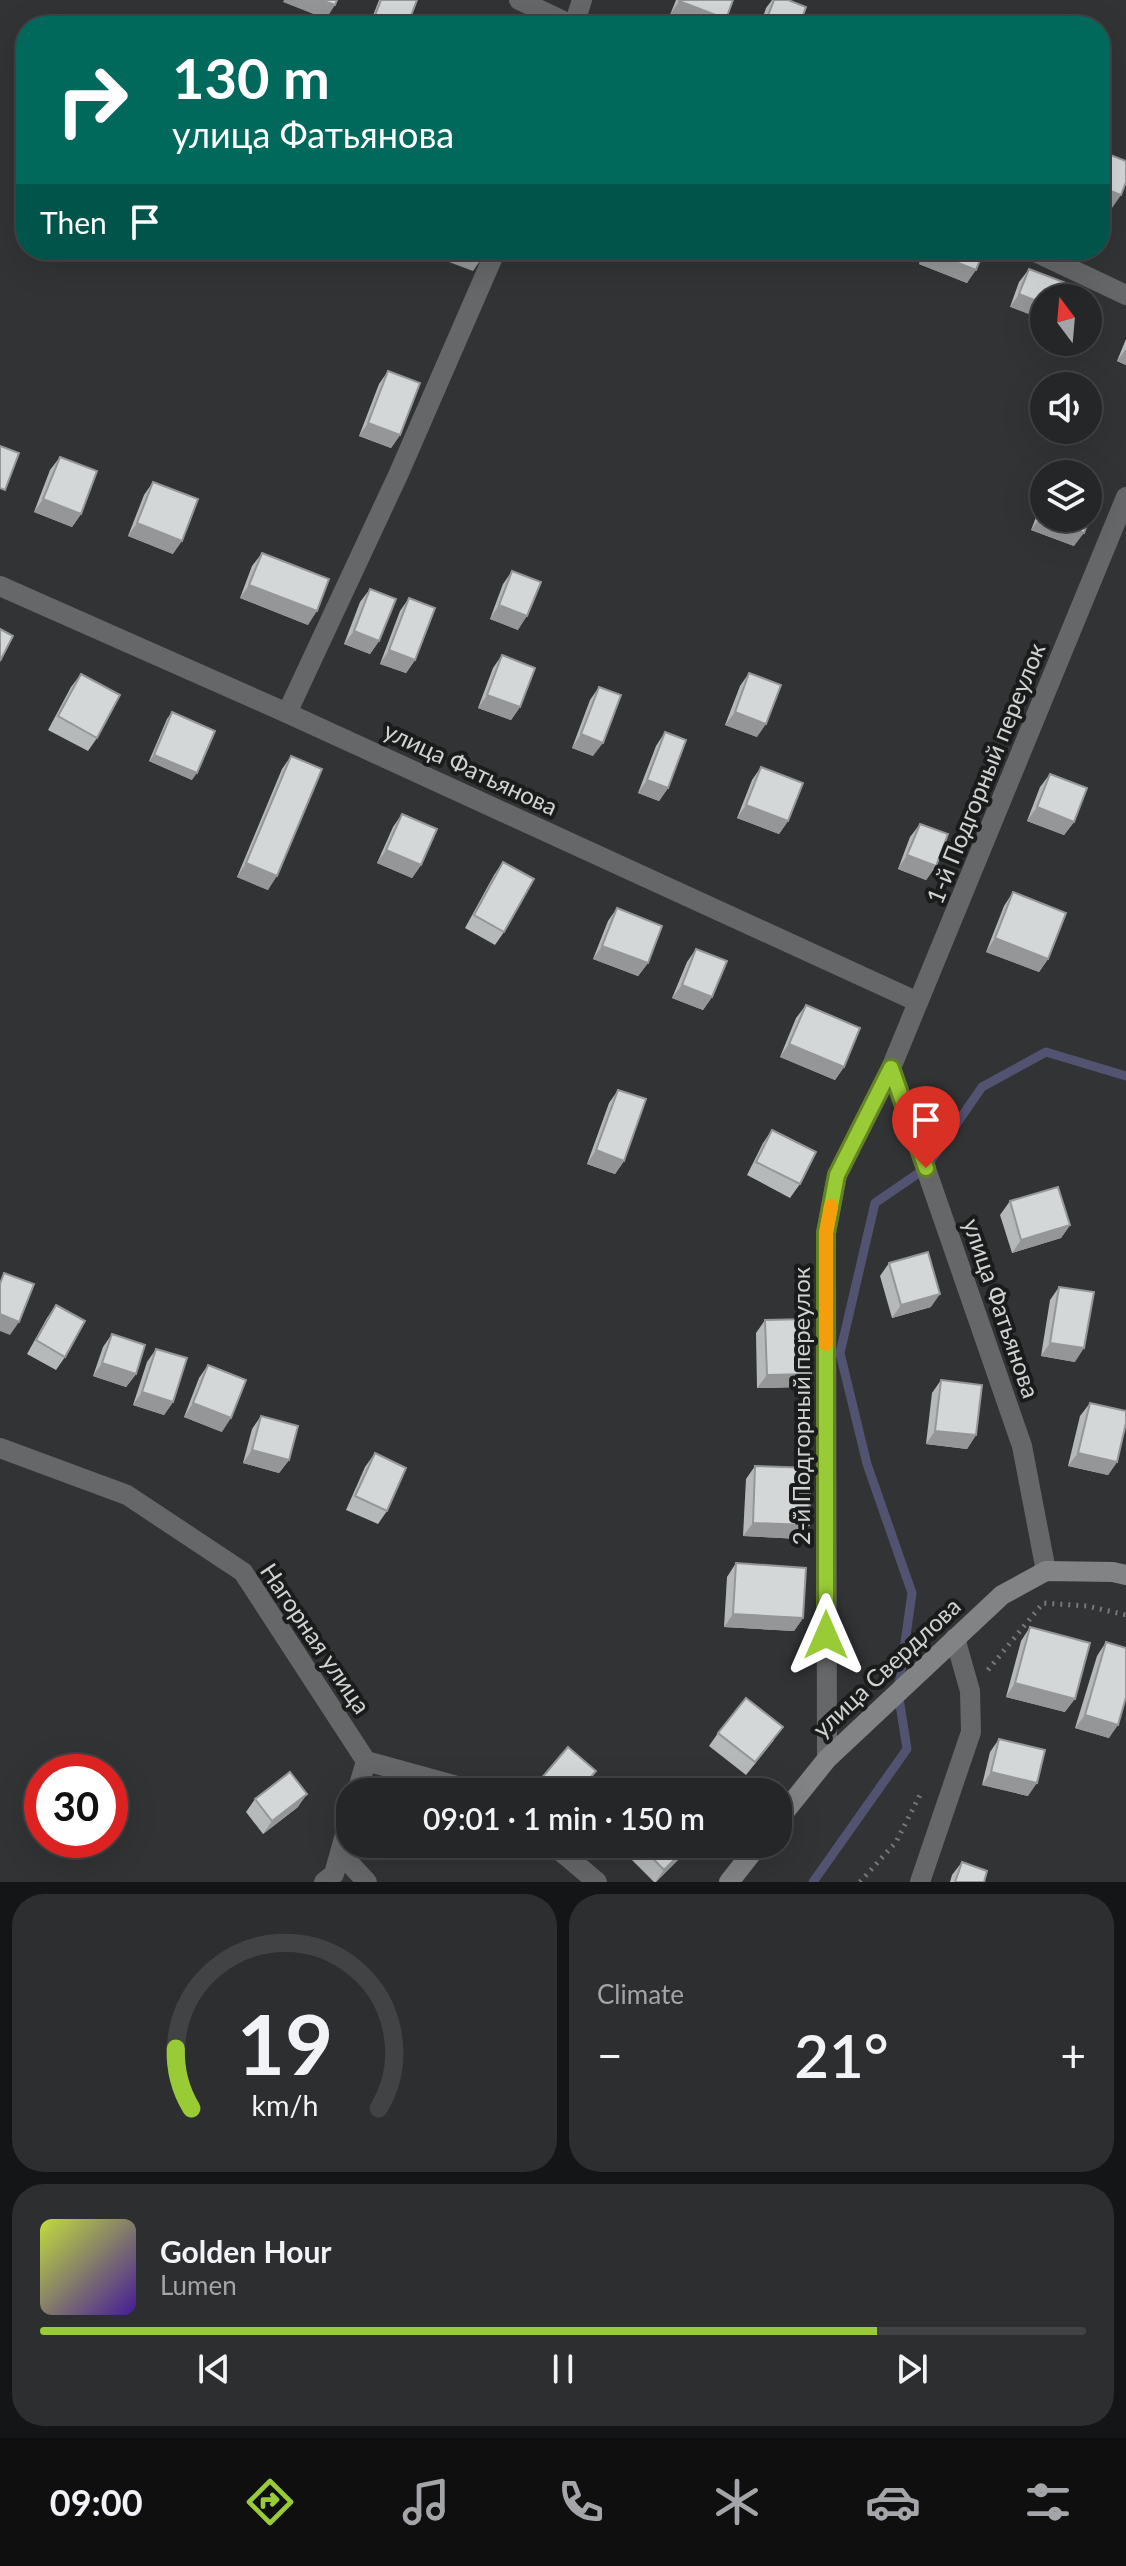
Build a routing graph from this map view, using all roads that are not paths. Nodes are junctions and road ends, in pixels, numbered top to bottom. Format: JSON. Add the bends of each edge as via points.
{"nodes":[{"id":1,"x":519,"y":0,"type":"edge"},
{"id":2,"x":553,"y":16,"type":"edge"},
{"id":3,"x":492,"y":260,"type":"edge"},
{"id":4,"x":1052,"y":260,"type":"edge"},
{"id":5,"x":1126,"y":295,"type":"edge"},
{"id":6,"x":1126,"y":497,"type":"edge"},
{"id":7,"x":0,"y":586,"type":"edge"},
{"id":8,"x":287,"y":713,"type":"junction"},
{"id":9,"x":918,"y":1002,"type":"junction"},
{"id":10,"x":891,"y":1068,"type":"junction"},
{"id":11,"x":0,"y":1448,"type":"edge"},
{"id":12,"x":1046,"y":1571,"type":"junction"},
{"id":13,"x":1126,"y":1575,"type":"edge"},
{"id":14,"x":955,"y":1638,"type":"junction"},
{"id":15,"x":827,"y":1759,"type":"junction"},
{"id":16,"x":366,"y":1761,"type":"junction"},
{"id":17,"x":361,"y":1778,"type":"edge"},
{"id":18,"x":428,"y":1778,"type":"edge"},
{"id":19,"x":792,"y":1803,"type":"edge"},
{"id":20,"x":339,"y":1858,"type":"edge"},
{"id":21,"x":345,"y":1858,"type":"edge"},
{"id":22,"x":569,"y":1858,"type":"edge"},
{"id":23,"x":748,"y":1858,"type":"edge"},
{"id":24,"x":324,"y":1882,"type":"edge"},
{"id":25,"x":367,"y":1882,"type":"edge"},
{"id":26,"x":597,"y":1882,"type":"edge"},
{"id":27,"x":729,"y":1882,"type":"edge"},
{"id":28,"x":920,"y":1882,"type":"edge"}],
"edges":[{"from":1,"to":2,"type":"street"},
{"from":3,"to":8,"type":"street"},
{"from":4,"to":5,"type":"street"},
{"from":6,"to":9,"type":"street","name":"1-й Подгорный переулок"},
{"from":7,"to":8,"type":"street","name":"улица Фатьянова"},
{"from":8,"to":9,"type":"street","name":"улица Фатьянова"},
{"from":9,"to":10,"type":"street","name":"1-й Подгорный переулок"},
{"from":10,"to":12,"type":"street","name":"улица Фатьянова","via":[[1022,1446]]},
{"from":10,"to":15,"type":"street","name":"2-й Подгорный переулок","via":[[837,1175],[826,1233]]},
{"from":11,"to":16,"type":"street","name":"Нагорная улица","via":[[127,1495],[243,1572]]},
{"from":12,"to":13,"type":"main road"},
{"from":12,"to":14,"type":"main road","name":"улица Свердлова","via":[[1002,1595]]},
{"from":14,"to":15,"type":"main road","name":"улица Свердлова"},
{"from":14,"to":28,"type":"street","via":[[970,1691],[971,1732]]},
{"from":15,"to":19,"type":"main road","name":"улица Свердлова"},
{"from":16,"to":17,"type":"street"},
{"from":16,"to":18,"type":"street"},
{"from":20,"to":24,"type":"street","via":[[334,1874]]},
{"from":21,"to":25,"type":"street"},
{"from":22,"to":26,"type":"street"},
{"from":23,"to":27,"type":"main road"}]}
